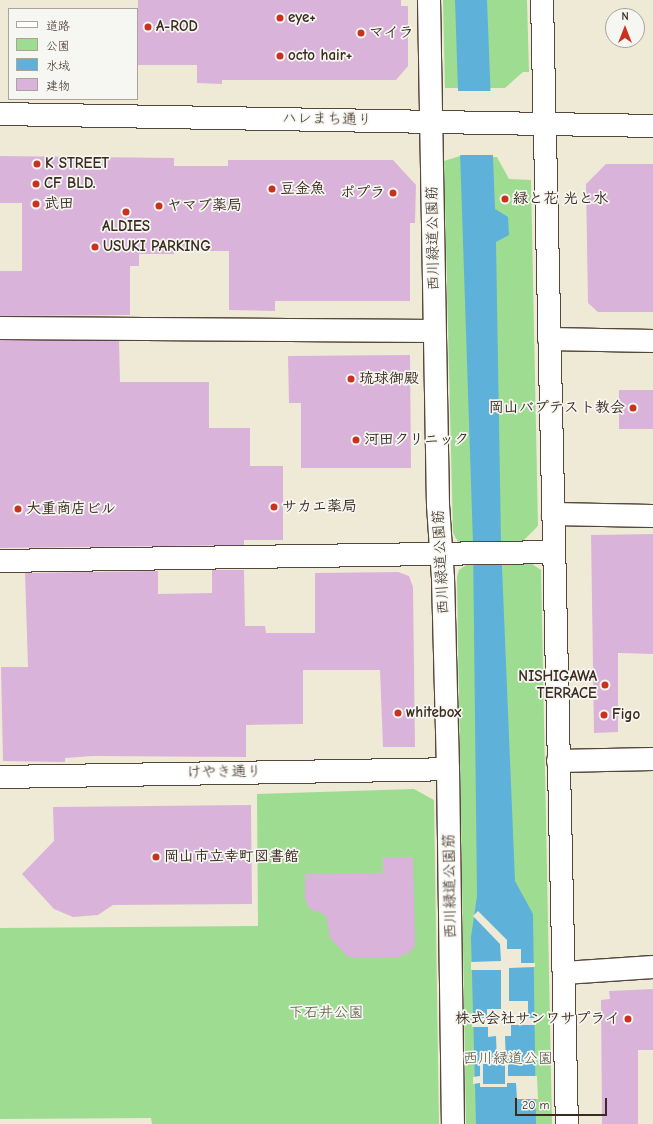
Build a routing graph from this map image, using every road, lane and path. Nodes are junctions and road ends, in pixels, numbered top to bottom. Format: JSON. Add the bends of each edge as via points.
{"nodes":[{"id":1,"x":429,"y":0,"type":"edge"},
{"id":2,"x":542,"y":0,"type":"edge"},
{"id":3,"x":0,"y":114,"type":"edge"},
{"id":4,"x":431,"y":120,"type":"junction"},
{"id":5,"x":544,"y":123,"type":"junction"},
{"id":6,"x":653,"y":126,"type":"edge"},
{"id":7,"x":0,"y":328,"type":"edge"},
{"id":8,"x":434,"y":331,"type":"junction"},
{"id":9,"x":549,"y":339,"type":"junction"},
{"id":10,"x":653,"y":341,"type":"edge"},
{"id":11,"x":553,"y":514,"type":"junction"},
{"id":12,"x":653,"y":516,"type":"edge"},
{"id":13,"x":554,"y":552,"type":"junction"},
{"id":14,"x":441,"y":556,"type":"junction"},
{"id":15,"x":0,"y":561,"type":"edge"},
{"id":16,"x":653,"y":759,"type":"edge"},
{"id":17,"x":558,"y":761,"type":"junction"},
{"id":18,"x":448,"y":768,"type":"junction"},
{"id":19,"x":0,"y":777,"type":"edge"},
{"id":20,"x":653,"y":967,"type":"edge"},
{"id":21,"x":564,"y":973,"type":"junction"},
{"id":22,"x":453,"y":1124,"type":"edge"},
{"id":23,"x":567,"y":1124,"type":"edge"}],
"edges":[{"from":1,"to":4,"type":"street","name":"西川緑道公園筋"},
{"from":2,"to":5,"type":"street"},
{"from":3,"to":4,"type":"street","name":"ハレまち通り"},
{"from":4,"to":5,"type":"street","name":"ハレまち通り"},
{"from":4,"to":8,"type":"street","name":"西川緑道公園筋"},
{"from":5,"to":6,"type":"street","name":"ハレまち通り"},
{"from":5,"to":9,"type":"street"},
{"from":7,"to":8,"type":"street"},
{"from":8,"to":14,"type":"street","name":"西川緑道公園筋"},
{"from":9,"to":10,"type":"street"},
{"from":9,"to":11,"type":"street"},
{"from":11,"to":12,"type":"street"},
{"from":11,"to":13,"type":"street"},
{"from":13,"to":14,"type":"street"},
{"from":13,"to":17,"type":"street"},
{"from":14,"to":15,"type":"street"},
{"from":14,"to":18,"type":"street","name":"西川緑道公園筋"},
{"from":16,"to":17,"type":"street"},
{"from":17,"to":21,"type":"street"},
{"from":18,"to":19,"type":"street","name":"けやき通り"},
{"from":18,"to":22,"type":"street","name":"西川緑道公園筋"},
{"from":20,"to":21,"type":"street"},
{"from":21,"to":23,"type":"street"}]}
